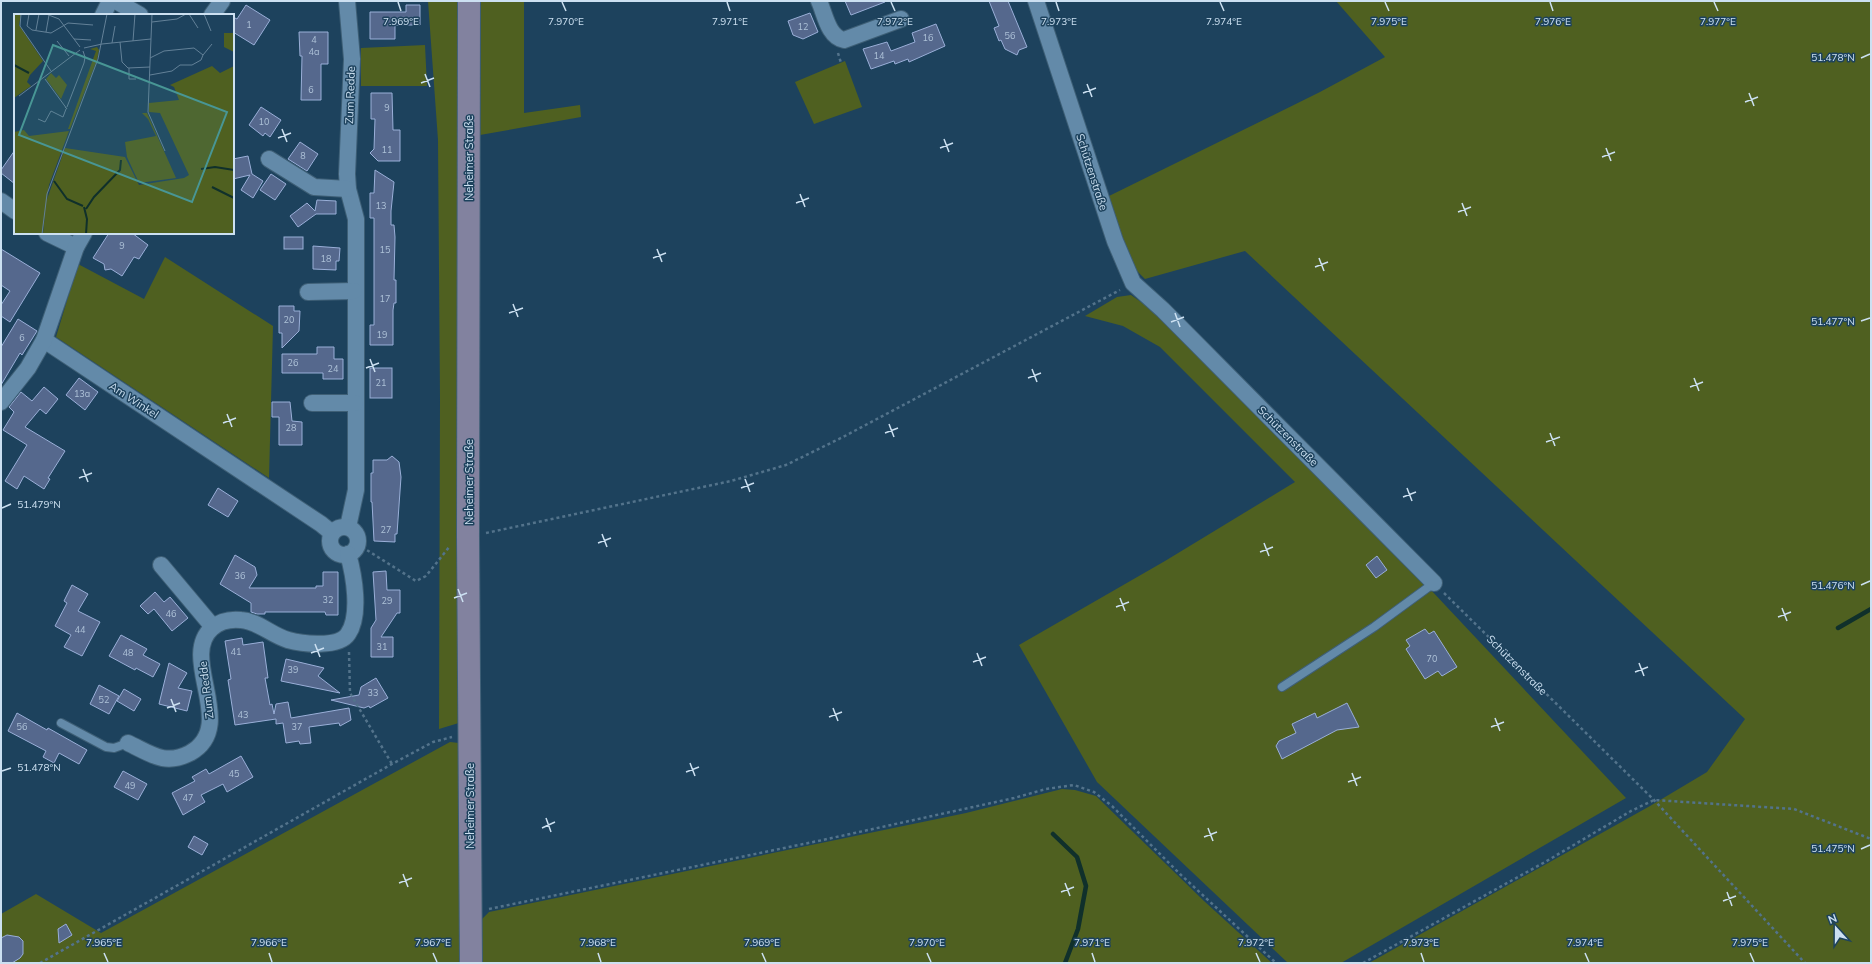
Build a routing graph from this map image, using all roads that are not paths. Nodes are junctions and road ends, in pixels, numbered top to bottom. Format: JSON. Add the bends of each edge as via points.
{"nodes":[{"id":1,"x":110,"y":1,"type":"edge"},
{"id":2,"x":116,"y":1,"type":"edge"},
{"id":3,"x":222,"y":1,"type":"edge"},
{"id":4,"x":347,"y":1,"type":"edge"},
{"id":5,"x":469,"y":1,"type":"edge"},
{"id":6,"x":819,"y":1,"type":"edge"},
{"id":7,"x":1036,"y":1,"type":"edge"},
{"id":8,"x":104,"y":14,"type":"edge"},
{"id":9,"x":138,"y":14,"type":"edge"},
{"id":10,"x":213,"y":14,"type":"edge"},
{"id":11,"x":901,"y":19,"type":"dead end"},
{"id":12,"x":269,"y":159,"type":"dead end"},
{"id":13,"x":348,"y":189,"type":"junction"},
{"id":14,"x":1,"y":201,"type":"edge"},
{"id":15,"x":14,"y":210,"type":"edge"},
{"id":16,"x":49,"y":234,"type":"edge"},
{"id":17,"x":83,"y":234,"type":"edge"},
{"id":18,"x":76,"y":247,"type":"junction"},
{"id":19,"x":354,"y":291,"type":"junction"},
{"id":20,"x":308,"y":292,"type":"dead end"},
{"id":21,"x":44,"y":340,"type":"junction"},
{"id":22,"x":1,"y":402,"type":"edge"},
{"id":23,"x":355,"y":402,"type":"junction"},
{"id":24,"x":312,"y":403,"type":"dead end"},
{"id":25,"x":348,"y":527,"type":"junction"},
{"id":26,"x":332,"y":533,"type":"junction"},
{"id":27,"x":353,"y":549,"type":"junction"},
{"id":28,"x":161,"y":565,"type":"dead end"},
{"id":29,"x":1434,"y":583,"type":"joint"},
{"id":30,"x":213,"y":627,"type":"junction"},
{"id":31,"x":1282,"y":687,"type":"dead end"},
{"id":32,"x":61,"y":723,"type":"dead end"},
{"id":33,"x":128,"y":743,"type":"joint"},
{"id":34,"x":471,"y":963,"type":"edge"}],
"edges":[{"from":1,"to":8,"type":"street"},
{"from":2,"to":9,"type":"street"},
{"from":3,"to":10,"type":"street"},
{"from":4,"to":13,"type":"street","name":"Zum Redde","via":[[352,59],[346,152]]},
{"from":5,"to":34,"type":"main road","name":"Neheimer Straße","via":[[468,537]]},
{"from":6,"to":11,"type":"street","via":[[832,33],[839,39],[844,40]]},
{"from":7,"to":29,"type":"street","name":"Schützenstraße","via":[[1115,241],[1133,283],[1163,310]]},
{"from":12,"to":13,"type":"street","via":[[314,187]]},
{"from":13,"to":19,"type":"street","name":"Zum Redde","via":[[356,219]]},
{"from":14,"to":15,"type":"street"},
{"from":16,"to":18,"type":"street"},
{"from":17,"to":18,"type":"street"},
{"from":18,"to":21,"type":"street"},
{"from":19,"to":20,"type":"street"},
{"from":19,"to":23,"type":"street","name":"Zum Redde"},
{"from":21,"to":22,"type":"street","via":[[28,368]]},
{"from":21,"to":26,"type":"street","name":"Am Winkel"},
{"from":23,"to":24,"type":"street"},
{"from":23,"to":25,"type":"street","name":"Zum Redde","via":[[356,490]]},
{"from":25,"to":26,"type":"street","via":[[339,527]]},
{"from":25,"to":27,"type":"street","via":[[357,535]]},
{"from":26,"to":27,"type":"street","via":[[330,538],[333,549],[342,555]]},
{"from":27,"to":30,"type":"street","via":[[354,616],[347,636],[324,644],[305,643],[288,640],[241,620]]},
{"from":28,"to":30,"type":"street"},
{"from":29,"to":31,"type":"lane","via":[[1374,627]]},
{"from":30,"to":33,"type":"street","name":"Zum Redde","via":[[204,641],[202,650],[210,713],[207,734],[202,743],[194,751],[173,759],[160,759]]},
{"from":32,"to":33,"type":"lane","via":[[106,747],[114,748]]}]}
